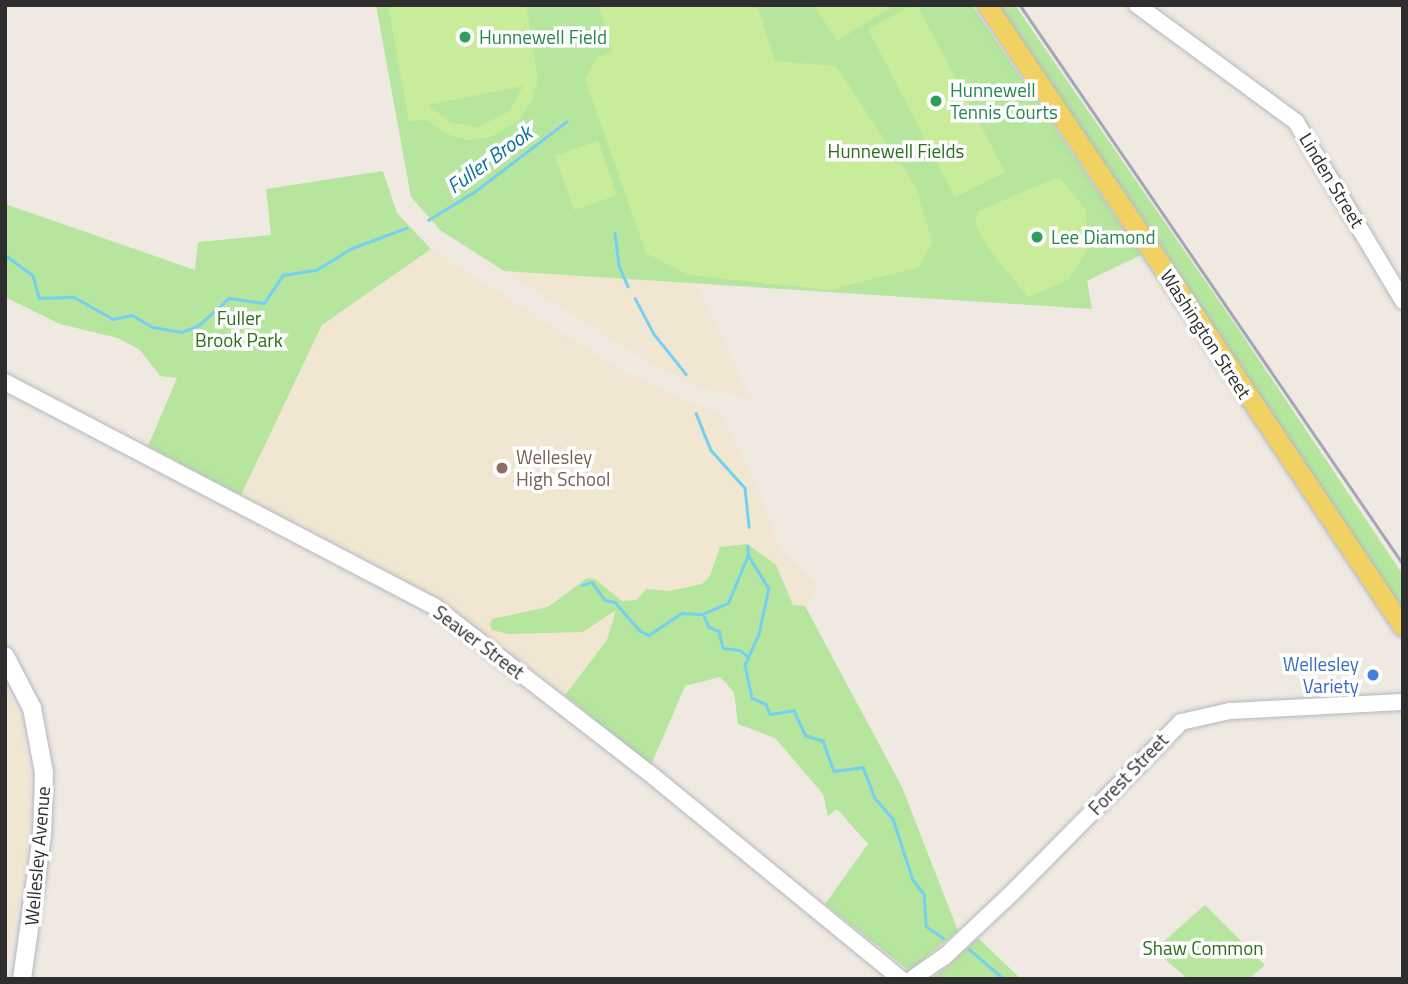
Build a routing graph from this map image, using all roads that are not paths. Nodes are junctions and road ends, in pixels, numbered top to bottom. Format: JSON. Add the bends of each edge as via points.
{"nodes":[{"id":1,"x":987,"y":5,"type":"edge"},
{"id":2,"x":1137,"y":5,"type":"edge"},
{"id":3,"x":1403,"y":301,"type":"edge"},
{"id":4,"x":5,"y":382,"type":"edge"},
{"id":5,"x":1403,"y":627,"type":"edge"},
{"id":6,"x":5,"y":656,"type":"edge"},
{"id":7,"x":1403,"y":702,"type":"edge"},
{"id":8,"x":22,"y":979,"type":"edge"},
{"id":9,"x":901,"y":979,"type":"edge"},
{"id":10,"x":912,"y":979,"type":"edge"}],
"edges":[{"from":1,"to":5,"type":"main road","name":"Washington Street"},
{"from":2,"to":3,"type":"street","name":"Linden Street","via":[[1296,122]]},
{"from":4,"to":9,"type":"street","name":"Seaver Street","via":[[435,607],[648,772]]},
{"from":6,"to":8,"type":"main road","name":"Wellesley Avenue","via":[[32,708],[44,773],[44,819]]},
{"from":7,"to":10,"type":"street","name":"Forest Street","via":[[1230,711],[1181,722],[1022,883],[944,957]]}]}
